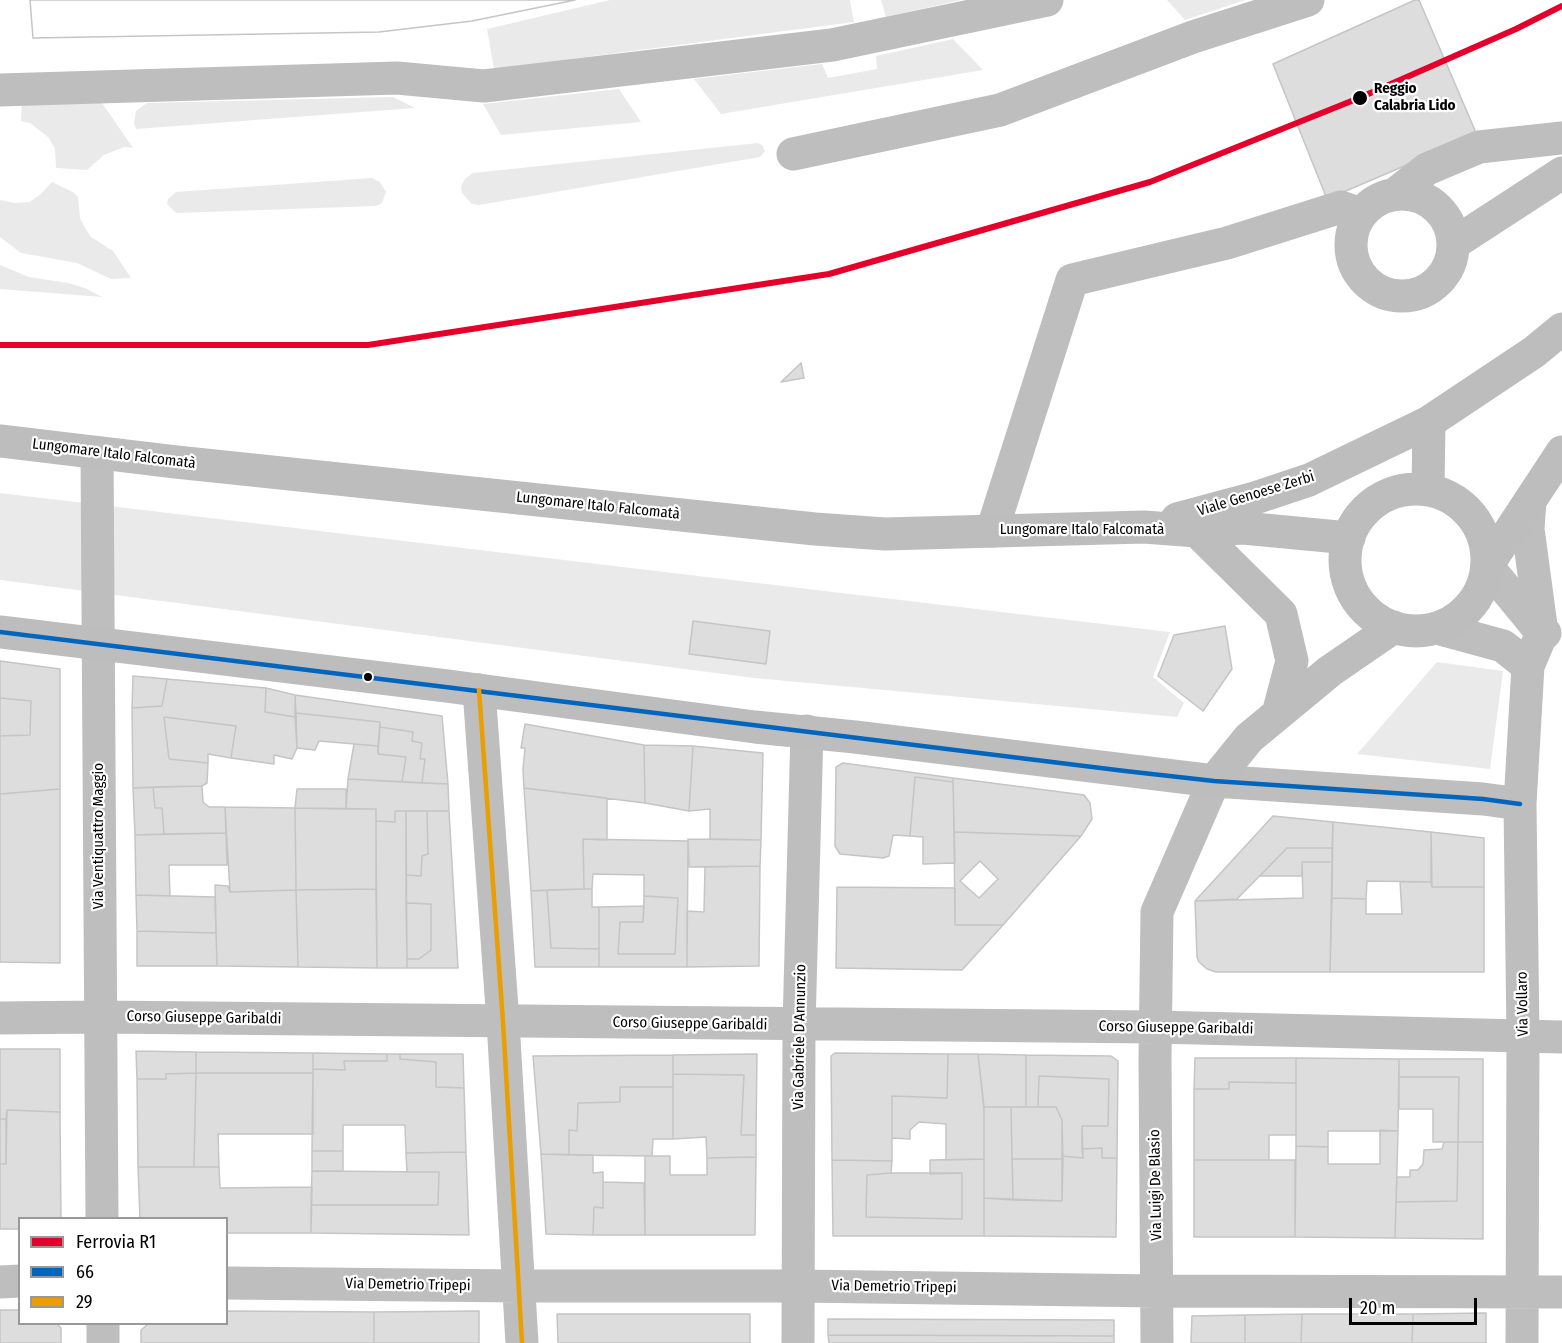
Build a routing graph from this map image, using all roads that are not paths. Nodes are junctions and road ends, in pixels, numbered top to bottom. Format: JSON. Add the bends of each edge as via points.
{"nodes":[{"id":1,"x":1047,"y":0,"type":"edge"},
{"id":2,"x":1308,"y":0,"type":"edge"},
{"id":3,"x":0,"y":90,"type":"edge"},
{"id":4,"x":1562,"y":138,"type":"edge"},
{"id":5,"x":793,"y":154,"type":"dead end"},
{"id":6,"x":1562,"y":173,"type":"edge"},
{"id":7,"x":1395,"y":194,"type":"junction"},
{"id":8,"x":1362,"y":214,"type":"junction"},
{"id":9,"x":1453,"y":244,"type":"junction"},
{"id":10,"x":1562,"y":329,"type":"edge"},
{"id":11,"x":1429,"y":422,"type":"junction"},
{"id":12,"x":0,"y":441,"type":"edge"},
{"id":13,"x":1562,"y":452,"type":"edge"},
{"id":14,"x":97,"y":453,"type":"junction"},
{"id":15,"x":1428,"y":489,"type":"junction"},
{"id":16,"x":1530,"y":501,"type":"junction"},
{"id":17,"x":1144,"y":527,"type":"junction"},
{"id":18,"x":992,"y":531,"type":"junction"},
{"id":19,"x":1197,"y":531,"type":"junction"},
{"id":20,"x":1348,"y":538,"type":"junction"},
{"id":21,"x":1487,"y":566,"type":"junction"},
{"id":22,"x":1394,"y":627,"type":"junction"},
{"id":23,"x":1437,"y":628,"type":"junction"},
{"id":24,"x":0,"y":632,"type":"edge"},
{"id":25,"x":1552,"y":634,"type":"edge"},
{"id":26,"x":98,"y":644,"type":"junction"},
{"id":27,"x":1528,"y":666,"type":"junction"},
{"id":28,"x":479,"y":690,"type":"junction"},
{"id":29,"x":1278,"y":714,"type":"junction"},
{"id":30,"x":807,"y":731,"type":"junction"},
{"id":31,"x":1214,"y":781,"type":"junction"},
{"id":32,"x":1520,"y":804,"type":"junction"},
{"id":33,"x":100,"y":1017,"type":"junction"},
{"id":34,"x":0,"y":1018,"type":"edge"},
{"id":35,"x":503,"y":1022,"type":"junction"},
{"id":36,"x":799,"y":1025,"type":"junction"},
{"id":37,"x":1155,"y":1027,"type":"junction"},
{"id":38,"x":1523,"y":1036,"type":"junction"},
{"id":39,"x":1562,"y":1037,"type":"edge"},
{"id":40,"x":102,"y":1217,"type":"edge"},
{"id":41,"x":18,"y":1281,"type":"edge"},
{"id":42,"x":0,"y":1282,"type":"edge"},
{"id":43,"x":228,"y":1283,"type":"edge"},
{"id":44,"x":519,"y":1286,"type":"junction"},
{"id":45,"x":799,"y":1286,"type":"junction"},
{"id":46,"x":1157,"y":1291,"type":"junction"},
{"id":47,"x":1522,"y":1292,"type":"junction"},
{"id":48,"x":1562,"y":1292,"type":"edge"},
{"id":49,"x":103,"y":1325,"type":"edge"},
{"id":50,"x":103,"y":1343,"type":"edge"},
{"id":51,"x":522,"y":1343,"type":"edge"},
{"id":52,"x":798,"y":1343,"type":"edge"},
{"id":53,"x":1157,"y":1343,"type":"edge"},
{"id":54,"x":1522,"y":1343,"type":"edge"}],
"edges":[{"from":1,"to":3,"type":"street","via":[[832,45],[484,86],[397,78]]},
{"from":2,"to":5,"type":"street","via":[[1193,37],[1000,110]]},
{"from":4,"to":7,"type":"street","via":[[1479,147],[1427,169]]},
{"from":6,"to":9,"type":"street"},
{"from":7,"to":8,"type":"street","via":[[1370,204]]},
{"from":7,"to":9,"type":"street","via":[[1429,201],[1450,227]]},
{"from":8,"to":9,"type":"street","via":[[1353,228],[1353,260],[1360,275],[1386,294],[1402,297],[1433,287],[1452,260]]},
{"from":8,"to":18,"type":"street","via":[[1341,207],[1227,243],[1072,280]]},
{"from":10,"to":11,"type":"main road","name":"Viale Genoese Zerbi"},
{"from":11,"to":15,"type":"main road"},
{"from":11,"to":17,"type":"main road","name":"Viale Genoese Zerbi","via":[[1309,480]]},
{"from":12,"to":14,"type":"main road","name":"Lungomare Italo Falcomatà"},
{"from":13,"to":16,"type":"main road"},
{"from":14,"to":18,"type":"main road","name":"Lungomare Italo Falcomatà","via":[[815,529],[885,534]]},
{"from":14,"to":26,"type":"street","name":"Via Ventiquattro Maggio"},
{"from":15,"to":20,"type":"main road","via":[[1389,494],[1371,505]]},
{"from":15,"to":21,"type":"main road","via":[[1448,496],[1478,525],[1486,545]]},
{"from":16,"to":21,"type":"main road"},
{"from":16,"to":25,"type":"street","via":[[1528,529]]},
{"from":17,"to":18,"type":"main road","name":"Lungomare Italo Falcomatà"},
{"from":17,"to":19,"type":"main road","name":"Lungomare Italo Falcomatà"},
{"from":19,"to":20,"type":"main road","name":"Lungomare Italo Falcomatà","via":[[1243,528]]},
{"from":19,"to":29,"type":"main road","via":[[1281,614],[1292,661]]},
{"from":20,"to":22,"type":"main road","via":[[1348,581],[1358,601],[1374,617]]},
{"from":21,"to":23,"type":"main road","via":[[1482,586],[1471,604],[1456,619]]},
{"from":21,"to":25,"type":"street"},
{"from":22,"to":23,"type":"main road","via":[[1415,631]]},
{"from":22,"to":29,"type":"main road","via":[[1330,671]]},
{"from":23,"to":27,"type":"street","via":[[1503,646]]},
{"from":24,"to":26,"type":"main road"},
{"from":25,"to":27,"type":"street","name":"Via Vollaro"},
{"from":26,"to":28,"type":"main road"},
{"from":26,"to":33,"type":"street","name":"Via Ventiquattro Maggio"},
{"from":27,"to":32,"type":"street","name":"Via Vollaro"},
{"from":28,"to":30,"type":"main road"},
{"from":28,"to":35,"type":"street"},
{"from":29,"to":31,"type":"main road","via":[[1249,738]]},
{"from":30,"to":31,"type":"main road"},
{"from":30,"to":36,"type":"street","name":"Via Gabriele D'Annunzio"},
{"from":31,"to":32,"type":"street"},
{"from":31,"to":37,"type":"street","name":"Via Luigi De Blasio","via":[[1157,912]]},
{"from":32,"to":38,"type":"street","name":"Via Vollaro"},
{"from":33,"to":34,"type":"street","name":"Corso Giuseppe Garibaldi"},
{"from":33,"to":35,"type":"street","name":"Corso Giuseppe Garibaldi"},
{"from":33,"to":40,"type":"street","name":"Via Ventiquattro Maggio"},
{"from":35,"to":36,"type":"street","name":"Corso Giuseppe Garibaldi"},
{"from":35,"to":44,"type":"street"},
{"from":36,"to":37,"type":"street","name":"Corso Giuseppe Garibaldi"},
{"from":36,"to":45,"type":"street","name":"Via Gabriele D'Annunzio"},
{"from":37,"to":38,"type":"street","name":"Corso Giuseppe Garibaldi"},
{"from":37,"to":46,"type":"street","name":"Via Luigi De Blasio"},
{"from":38,"to":39,"type":"street","name":"Corso Giuseppe Garibaldi"},
{"from":38,"to":47,"type":"street","name":"Via Vollaro"},
{"from":41,"to":42,"type":"street"},
{"from":43,"to":44,"type":"street","name":"Via Demetrio Tripepi"},
{"from":44,"to":45,"type":"street","name":"Via Demetrio Tripepi"},
{"from":44,"to":51,"type":"street"},
{"from":45,"to":46,"type":"street","name":"Via Demetrio Tripepi"},
{"from":45,"to":52,"type":"street","name":"Via Gabriele D'Annunzio"},
{"from":46,"to":47,"type":"street","name":"Via Demetrio Tripepi"},
{"from":46,"to":53,"type":"street","name":"Via Luigi De Blasio"},
{"from":47,"to":48,"type":"street","name":"Via Demetrio Tripepi"},
{"from":47,"to":54,"type":"street","name":"Via Vollaro"},
{"from":49,"to":50,"type":"street"}]}
